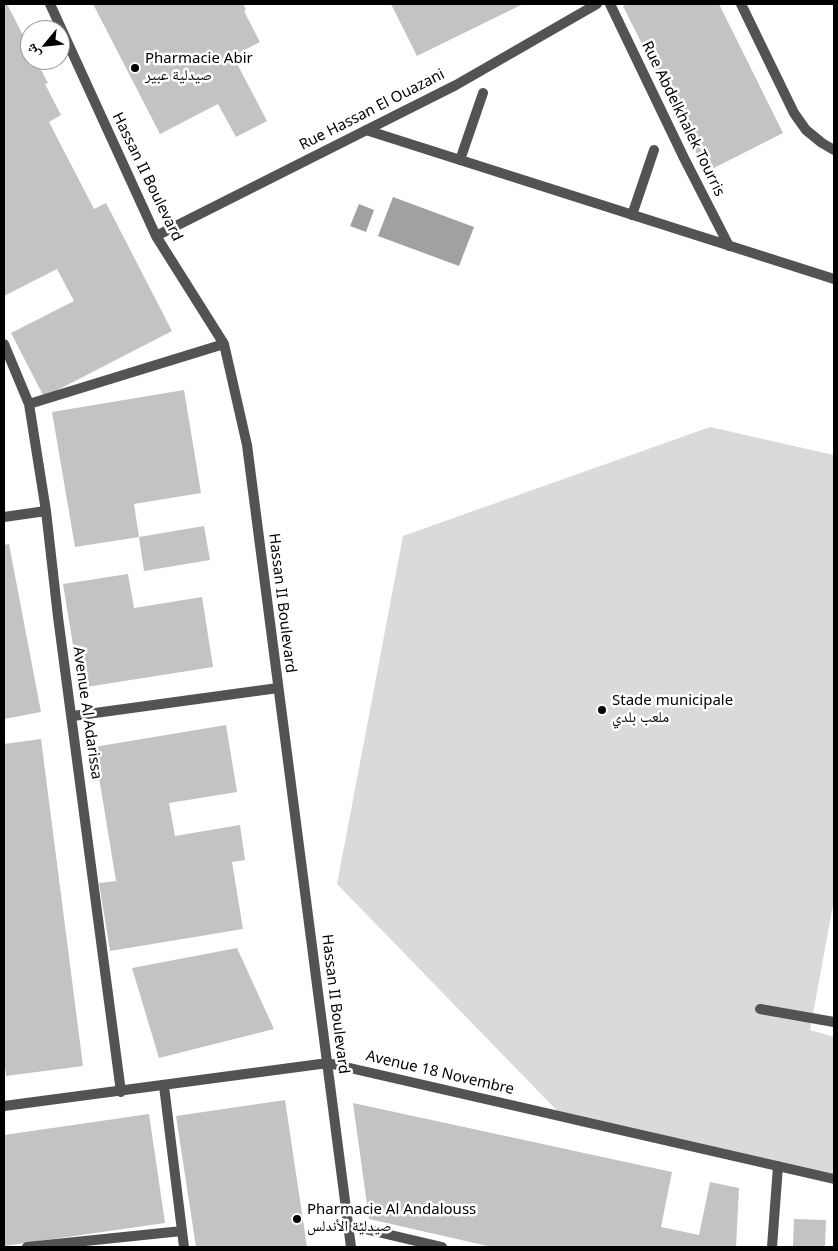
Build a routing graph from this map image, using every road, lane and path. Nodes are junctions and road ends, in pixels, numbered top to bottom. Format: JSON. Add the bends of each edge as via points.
{"nodes":[{"id":1,"x":50,"y":4,"type":"edge"},
{"id":2,"x":597,"y":4,"type":"edge"},
{"id":3,"x":610,"y":4,"type":"edge"},
{"id":4,"x":741,"y":4,"type":"edge"},
{"id":5,"x":483,"y":93,"type":"dead end"},
{"id":6,"x":366,"y":130,"type":"junction"},
{"id":7,"x":654,"y":150,"type":"dead end"},
{"id":8,"x":834,"y":150,"type":"edge"},
{"id":9,"x":460,"y":160,"type":"junction"},
{"id":10,"x":632,"y":215,"type":"junction"},
{"id":11,"x":156,"y":236,"type":"junction"},
{"id":12,"x":729,"y":246,"type":"junction"},
{"id":13,"x":834,"y":279,"type":"edge"},
{"id":14,"x":4,"y":344,"type":"edge"},
{"id":15,"x":224,"y":344,"type":"junction"},
{"id":16,"x":29,"y":404,"type":"junction"},
{"id":17,"x":46,"y":511,"type":"junction"},
{"id":18,"x":4,"y":517,"type":"edge"},
{"id":19,"x":278,"y":688,"type":"junction"},
{"id":20,"x":73,"y":716,"type":"junction"},
{"id":21,"x":760,"y":1009,"type":"dead end"},
{"id":22,"x":834,"y":1022,"type":"edge"},
{"id":23,"x":328,"y":1063,"type":"junction"},
{"id":24,"x":164,"y":1086,"type":"junction"},
{"id":25,"x":121,"y":1092,"type":"junction"},
{"id":26,"x":4,"y":1106,"type":"edge"},
{"id":27,"x":778,"y":1166,"type":"junction"},
{"id":28,"x":834,"y":1179,"type":"edge"},
{"id":29,"x":348,"y":1225,"type":"junction"},
{"id":30,"x":182,"y":1232,"type":"junction"},
{"id":31,"x":43,"y":1246,"type":"edge"},
{"id":32,"x":27,"y":1247,"type":"edge"},
{"id":33,"x":184,"y":1247,"type":"edge"},
{"id":34,"x":351,"y":1247,"type":"edge"},
{"id":35,"x":442,"y":1247,"type":"edge"},
{"id":36,"x":772,"y":1247,"type":"edge"}],
"edges":[{"from":1,"to":11,"type":"street","name":"Hassan II Boulevard"},
{"from":2,"to":6,"type":"street","name":"Rue Hassan El Ouazani","via":[[456,85]]},
{"from":3,"to":12,"type":"street","name":"Rue Abdelkhalek Tourris"},
{"from":4,"to":8,"type":"street","via":[[794,113],[806,130]]},
{"from":5,"to":9,"type":"street"},
{"from":6,"to":9,"type":"street"},
{"from":6,"to":11,"type":"street","name":"Rue Hassan El Ouazani"},
{"from":7,"to":10,"type":"street"},
{"from":9,"to":10,"type":"street"},
{"from":10,"to":12,"type":"street"},
{"from":11,"to":15,"type":"street","name":"Hassan II Boulevard"},
{"from":12,"to":13,"type":"street"},
{"from":14,"to":16,"type":"street","name":"Avenue Al Adarissa"},
{"from":15,"to":16,"type":"street"},
{"from":15,"to":19,"type":"street","name":"Hassan II Boulevard","via":[[247,445]]},
{"from":16,"to":17,"type":"street","name":"Avenue Al Adarissa"},
{"from":17,"to":18,"type":"street"},
{"from":17,"to":20,"type":"street","name":"Avenue Al Adarissa"},
{"from":19,"to":20,"type":"street"},
{"from":19,"to":23,"type":"street","name":"Hassan II Boulevard"},
{"from":20,"to":25,"type":"street","name":"Avenue Al Adarissa"},
{"from":21,"to":22,"type":"street"},
{"from":23,"to":24,"type":"street","name":"Avenue 18 Novembre"},
{"from":23,"to":27,"type":"street","name":"Avenue 18 Novembre"},
{"from":23,"to":29,"type":"street","name":"Hassan II Boulevard"},
{"from":24,"to":25,"type":"street","name":"Avenue 18 Novembre"},
{"from":24,"to":30,"type":"street"},
{"from":25,"to":26,"type":"street","name":"Avenue 18 Novembre"},
{"from":27,"to":28,"type":"street","name":"Avenue 18 Novembre"},
{"from":27,"to":36,"type":"street"},
{"from":29,"to":34,"type":"street","name":"Hassan II Boulevard"},
{"from":29,"to":35,"type":"street"},
{"from":30,"to":31,"type":"street"},
{"from":30,"to":33,"type":"street"},
{"from":31,"to":32,"type":"street"}]}
